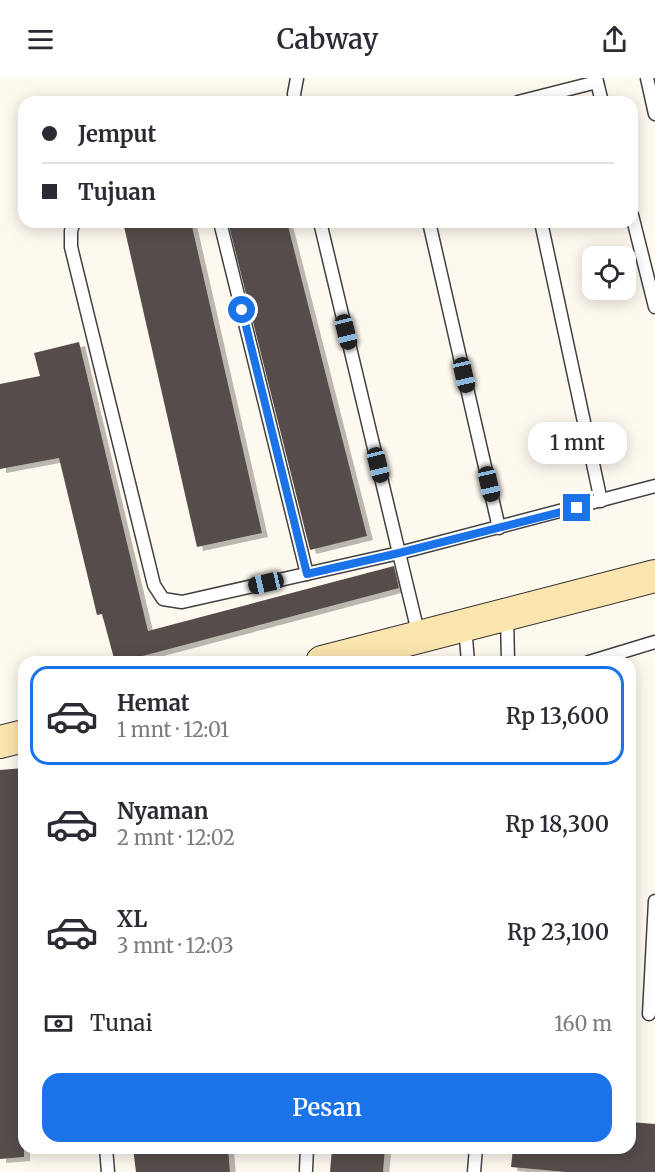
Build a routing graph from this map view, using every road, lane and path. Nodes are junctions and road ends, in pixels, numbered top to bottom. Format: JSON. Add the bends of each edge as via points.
{"nodes":[{"id":1,"x":297,"y":78,"type":"edge"},
{"id":2,"x":647,"y":78,"type":"edge"},
{"id":3,"x":597,"y":80,"type":"edge"},
{"id":4,"x":294,"y":96,"type":"edge"},
{"id":5,"x":540,"y":96,"type":"edge"},
{"id":6,"x":601,"y":96,"type":"edge"},
{"id":7,"x":655,"y":114,"type":"edge"},
{"id":8,"x":72,"y":228,"type":"edge"},
{"id":9,"x":221,"y":228,"type":"edge"},
{"id":10,"x":321,"y":228,"type":"edge"},
{"id":11,"x":430,"y":228,"type":"edge"},
{"id":12,"x":542,"y":228,"type":"edge"},
{"id":13,"x":635,"y":228,"type":"edge"},
{"id":14,"x":655,"y":307,"type":"edge"},
{"id":15,"x":655,"y":486,"type":"edge"},
{"id":16,"x":601,"y":501,"type":"junction"},
{"id":17,"x":499,"y":528,"type":"junction"},
{"id":18,"x":399,"y":553,"type":"junction"},
{"id":19,"x":307,"y":574,"type":"junction"},
{"id":20,"x":655,"y":576,"type":"edge"},
{"id":21,"x":507,"y":614,"type":"junction"},
{"id":22,"x":465,"y":625,"type":"junction"},
{"id":23,"x":419,"y":637,"type":"junction"},
{"id":24,"x":655,"y":642,"type":"edge"},
{"id":25,"x":345,"y":656,"type":"edge"},
{"id":26,"x":468,"y":656,"type":"edge"},
{"id":27,"x":508,"y":656,"type":"edge"},
{"id":28,"x":609,"y":656,"type":"edge"},
{"id":29,"x":18,"y":738,"type":"edge"},
{"id":30,"x":0,"y":742,"type":"edge"},
{"id":31,"x":655,"y":901,"type":"edge"},
{"id":32,"x":649,"y":1014,"type":"dead end"},
{"id":33,"x":106,"y":1154,"type":"edge"},
{"id":34,"x":307,"y":1154,"type":"edge"},
{"id":35,"x":476,"y":1154,"type":"edge"},
{"id":36,"x":306,"y":1170,"type":"dead end"},
{"id":37,"x":108,"y":1172,"type":"edge"},
{"id":38,"x":474,"y":1172,"type":"edge"}],
"edges":[{"from":1,"to":4,"type":"lane"},
{"from":2,"to":7,"type":"lane"},
{"from":3,"to":5,"type":"lane"},
{"from":3,"to":6,"type":"lane"},
{"from":8,"to":19,"type":"lane","via":[[71,247],[154,585],[163,598],[182,602]]},
{"from":9,"to":19,"type":"lane"},
{"from":10,"to":18,"type":"lane"},
{"from":11,"to":17,"type":"lane"},
{"from":12,"to":16,"type":"lane"},
{"from":13,"to":14,"type":"lane"},
{"from":15,"to":16,"type":"lane"},
{"from":16,"to":17,"type":"lane"},
{"from":17,"to":18,"type":"lane"},
{"from":18,"to":19,"type":"lane"},
{"from":18,"to":23,"type":"lane"},
{"from":20,"to":21,"type":"main road"},
{"from":21,"to":22,"type":"main road"},
{"from":21,"to":27,"type":"lane"},
{"from":22,"to":23,"type":"main road"},
{"from":22,"to":26,"type":"lane"},
{"from":23,"to":25,"type":"main road"},
{"from":24,"to":28,"type":"lane"},
{"from":29,"to":30,"type":"main road"},
{"from":31,"to":32,"type":"lane"},
{"from":33,"to":37,"type":"lane"},
{"from":34,"to":36,"type":"lane"},
{"from":35,"to":38,"type":"lane"}]}
